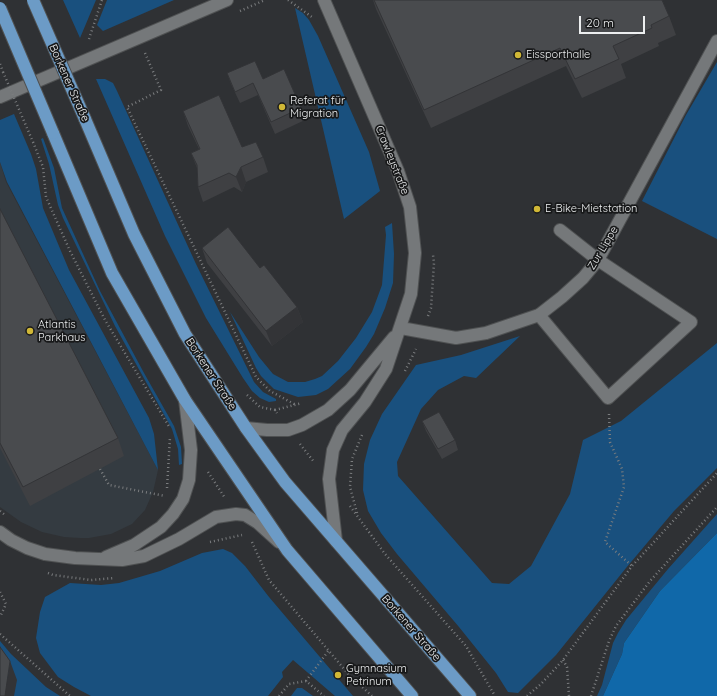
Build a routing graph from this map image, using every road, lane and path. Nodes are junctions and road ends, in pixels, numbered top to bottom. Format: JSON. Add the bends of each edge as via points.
{"nodes":[{"id":1,"x":33,"y":0,"type":"edge"},
{"id":2,"x":102,"y":0,"type":"edge"},
{"id":3,"x":227,"y":0,"type":"edge"},
{"id":4,"x":265,"y":0,"type":"edge"},
{"id":5,"x":288,"y":0,"type":"edge"},
{"id":6,"x":324,"y":0,"type":"edge"},
{"id":7,"x":0,"y":8,"type":"edge"},
{"id":8,"x":237,"y":12,"type":"dead end"},
{"id":9,"x":314,"y":20,"type":"dead end"},
{"id":10,"x":717,"y":40,"type":"edge"},
{"id":11,"x":88,"y":42,"type":"dead end"},
{"id":12,"x":145,"y":52,"type":"dead end"},
{"id":13,"x":0,"y":64,"type":"edge"},
{"id":14,"x":0,"y":97,"type":"edge"},
{"id":15,"x":33,"y":142,"type":"dead end"},
{"id":16,"x":560,"y":230,"type":"dead end"},
{"id":17,"x":432,"y":247,"type":"dead end"},
{"id":18,"x":598,"y":260,"type":"junction"},
{"id":19,"x":540,"y":315,"type":"junction"},
{"id":20,"x":401,"y":328,"type":"junction"},
{"id":21,"x":423,"y":332,"type":"junction"},
{"id":22,"x":403,"y":375,"type":"dead end"},
{"id":23,"x":245,"y":392,"type":"dead end"},
{"id":24,"x":608,"y":398,"type":"junction"},
{"id":25,"x":185,"y":400,"type":"junction"},
{"id":26,"x":308,"y":401,"type":"dead end"},
{"id":27,"x":296,"y":405,"type":"junction"},
{"id":28,"x":275,"y":410,"type":"junction"},
{"id":29,"x":246,"y":428,"type":"junction"},
{"id":30,"x":288,"y":430,"type":"junction"},
{"id":31,"x":364,"y":430,"type":"dead end"},
{"id":32,"x":170,"y":436,"type":"dead end"},
{"id":33,"x":100,"y":469,"type":"dead end"},
{"id":34,"x":717,"y":473,"type":"edge"},
{"id":35,"x":328,"y":480,"type":"junction"},
{"id":36,"x":166,"y":496,"type":"junction"},
{"id":37,"x":161,"y":502,"type":"dead end"},
{"id":38,"x":348,"y":503,"type":"dead end"},
{"id":39,"x":717,"y":507,"type":"edge"},
{"id":40,"x":0,"y":511,"type":"edge"},
{"id":41,"x":357,"y":515,"type":"junction"},
{"id":42,"x":5,"y":516,"type":"dead end"},
{"id":43,"x":0,"y":532,"type":"edge"},
{"id":44,"x":336,"y":541,"type":"junction"},
{"id":45,"x":287,"y":550,"type":"junction"},
{"id":46,"x":103,"y":559,"type":"junction"},
{"id":47,"x":632,"y":566,"type":"junction"},
{"id":48,"x":0,"y":592,"type":"edge"},
{"id":49,"x":0,"y":617,"type":"edge"},
{"id":50,"x":0,"y":634,"type":"edge"},
{"id":51,"x":329,"y":650,"type":"dead end"},
{"id":52,"x":563,"y":660,"type":"junction"},
{"id":53,"x":306,"y":681,"type":"junction"},
{"id":54,"x":70,"y":696,"type":"edge"},
{"id":55,"x":279,"y":696,"type":"edge"},
{"id":56,"x":324,"y":696,"type":"edge"},
{"id":57,"x":412,"y":696,"type":"edge"},
{"id":58,"x":470,"y":696,"type":"edge"},
{"id":59,"x":495,"y":696,"type":"edge"},
{"id":60,"x":527,"y":696,"type":"edge"},
{"id":61,"x":569,"y":696,"type":"edge"},
{"id":62,"x":591,"y":696,"type":"edge"}],
"edges":[{"from":1,"to":29,"type":"main road","name":"Borkener Straße","bridge":true,"via":[[134,234],[185,334]]},
{"from":2,"to":11,"type":"path"},
{"from":3,"to":14,"type":"street"},
{"from":4,"to":8,"type":"path"},
{"from":5,"to":9,"type":"path"},
{"from":6,"to":20,"type":"street","name":"Crawleystraße","via":[[398,171],[410,207],[415,253],[411,294]]},
{"from":7,"to":25,"type":"main road","bridge":true,"via":[[112,273]]},
{"from":10,"to":18,"type":"street","name":"Zur Lippe"},
{"from":12,"to":27,"type":"path","via":[[161,90],[126,107],[256,377],[270,391]]},
{"from":13,"to":15,"type":"path","bridge":true},
{"from":16,"to":18,"type":"street"},
{"from":17,"to":21,"type":"path","via":[[434,263],[431,308]]},
{"from":18,"to":19,"type":"street","name":"Zur Lippe","via":[[562,298]]},
{"from":18,"to":24,"type":"street","via":[[691,322]]},
{"from":19,"to":21,"type":"street","name":"Zur Lippe","via":[[486,333],[456,338]]},
{"from":19,"to":24,"type":"street"},
{"from":20,"to":21,"type":"street","name":"Zur Lippe"},
{"from":20,"to":30,"type":"street","name":"Crawleystraße","via":[[350,390],[328,410]]},
{"from":20,"to":35,"type":"street","name":"Crawleystraße","via":[[386,369],[365,402],[342,430],[333,450]]},
{"from":21,"to":22,"type":"path"},
{"from":23,"to":28,"type":"path","via":[[260,408]]},
{"from":24,"to":47,"type":"path","via":[[610,442],[622,469],[624,487],[605,542]]},
{"from":25,"to":45,"type":"main road"},
{"from":25,"to":46,"type":"street","via":[[191,450],[189,480],[183,499],[161,527],[134,545]]},
{"from":26,"to":27,"type":"path"},
{"from":27,"to":28,"type":"path"},
{"from":28,"to":30,"type":"path"},
{"from":29,"to":30,"type":"street","name":"Crawleystraße"},
{"from":29,"to":44,"type":"main road","name":"Borkener Straße","via":[[285,482]]},
{"from":30,"to":35,"type":"path"},
{"from":31,"to":41,"type":"path","via":[[352,459],[350,487]]},
{"from":32,"to":36,"type":"path"},
{"from":33,"to":36,"type":"path","via":[[109,485]]},
{"from":34,"to":47,"type":"path"},
{"from":35,"to":44,"type":"street","name":"Crawleystraße"},
{"from":36,"to":37,"type":"path"},
{"from":38,"to":41,"type":"path"},
{"from":39,"to":62,"type":"path","via":[[650,581],[616,626]]},
{"from":40,"to":42,"type":"path"},
{"from":41,"to":59,"type":"path","via":[[385,554],[466,646]]},
{"from":43,"to":46,"type":"street","via":[[27,548],[44,554]]},
{"from":44,"to":58,"type":"main road","name":"Borkener Straße"},
{"from":45,"to":46,"type":"street","via":[[258,523],[245,515],[236,514],[216,517],[144,556],[122,560]]},
{"from":45,"to":57,"type":"main road"},
{"from":47,"to":52,"type":"path"},
{"from":48,"to":49,"type":"path","via":[[6,604]]},
{"from":50,"to":54,"type":"path"},
{"from":51,"to":53,"type":"path"},
{"from":52,"to":60,"type":"path"},
{"from":52,"to":61,"type":"path","via":[[567,667]]},
{"from":53,"to":55,"type":"path","via":[[289,684]]},
{"from":53,"to":56,"type":"path"}]}
